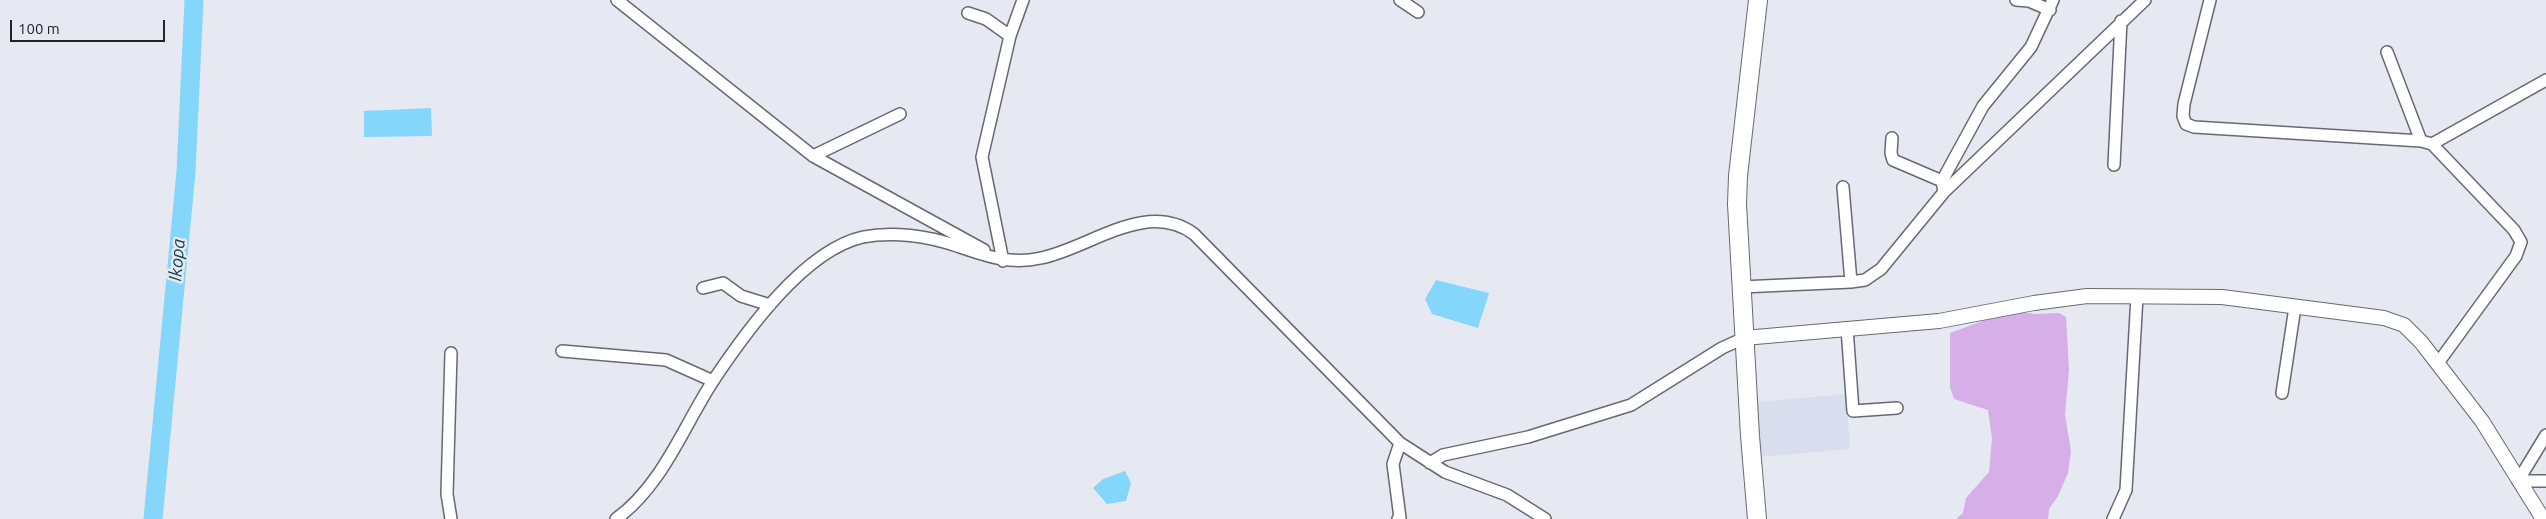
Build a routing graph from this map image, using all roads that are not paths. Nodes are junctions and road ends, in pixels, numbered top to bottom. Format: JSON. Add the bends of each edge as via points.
{"nodes":[{"id":1,"x":617,"y":0,"type":"edge"},
{"id":2,"x":1023,"y":0,"type":"edge"},
{"id":3,"x":1400,"y":0,"type":"edge"},
{"id":4,"x":1758,"y":0,"type":"edge"},
{"id":5,"x":2016,"y":0,"type":"edge"},
{"id":6,"x":2145,"y":0,"type":"edge"},
{"id":7,"x":2210,"y":0,"type":"edge"},
{"id":8,"x":2052,"y":5,"type":"edge"},
{"id":9,"x":1418,"y":12,"type":"dead end"},
{"id":10,"x":968,"y":13,"type":"dead end"},
{"id":11,"x":2121,"y":21,"type":"junction"},
{"id":12,"x":1010,"y":36,"type":"junction"},
{"id":13,"x":2387,"y":52,"type":"dead end"},
{"id":14,"x":2546,"y":80,"type":"edge"},
{"id":15,"x":900,"y":114,"type":"dead end"},
{"id":16,"x":1892,"y":138,"type":"dead end"},
{"id":17,"x":2427,"y":142,"type":"junction"},
{"id":18,"x":812,"y":156,"type":"junction"},
{"id":19,"x":2114,"y":165,"type":"dead end"},
{"id":20,"x":1943,"y":186,"type":"junction"},
{"id":21,"x":1843,"y":187,"type":"dead end"},
{"id":22,"x":1004,"y":261,"type":"junction"},
{"id":23,"x":1850,"y":282,"type":"junction"},
{"id":24,"x":1741,"y":286,"type":"junction"},
{"id":25,"x":703,"y":288,"type":"dead end"},
{"id":26,"x":2137,"y":296,"type":"junction"},
{"id":27,"x":770,"y":305,"type":"junction"},
{"id":28,"x":2295,"y":307,"type":"junction"},
{"id":29,"x":1847,"y":328,"type":"junction"},
{"id":30,"x":1744,"y":338,"type":"junction"},
{"id":31,"x":562,"y":352,"type":"dead end"},
{"id":32,"x":451,"y":353,"type":"dead end"},
{"id":33,"x":2438,"y":363,"type":"junction"},
{"id":34,"x":713,"y":381,"type":"junction"},
{"id":35,"x":2282,"y":393,"type":"dead end"},
{"id":36,"x":1897,"y":408,"type":"dead end"},
{"id":37,"x":2546,"y":435,"type":"edge"},
{"id":38,"x":1400,"y":443,"type":"junction"},
{"id":39,"x":1430,"y":463,"type":"junction"},
{"id":40,"x":2546,"y":480,"type":"edge"},
{"id":41,"x":2518,"y":481,"type":"junction"},
{"id":42,"x":451,"y":519,"type":"edge"},
{"id":43,"x":616,"y":519,"type":"edge"},
{"id":44,"x":1398,"y":519,"type":"edge"},
{"id":45,"x":1545,"y":519,"type":"edge"},
{"id":46,"x":1757,"y":519,"type":"edge"},
{"id":47,"x":2113,"y":519,"type":"edge"},
{"id":48,"x":2543,"y":519,"type":"edge"}],
"edges":[{"from":1,"to":18,"type":"street"},
{"from":2,"to":12,"type":"street"},
{"from":3,"to":9,"type":"street"},
{"from":4,"to":24,"type":"main road","via":[[1738,176]]},
{"from":5,"to":8,"type":"street"},
{"from":6,"to":11,"type":"street"},
{"from":7,"to":17,"type":"street","via":[[2184,104],[2186,124],[2203,129]]},
{"from":8,"to":20,"type":"street","via":[[2031,47],[1983,106]]},
{"from":10,"to":12,"type":"street","via":[[986,19]]},
{"from":11,"to":19,"type":"street"},
{"from":11,"to":20,"type":"street"},
{"from":12,"to":22,"type":"street","via":[[982,157]]},
{"from":13,"to":17,"type":"street"},
{"from":14,"to":17,"type":"street"},
{"from":15,"to":18,"type":"street"},
{"from":16,"to":20,"type":"street","via":[[1893,160]]},
{"from":17,"to":33,"type":"street","via":[[2514,230],[2521,242],[2516,256]]},
{"from":18,"to":22,"type":"street"},
{"from":20,"to":23,"type":"street","via":[[1881,269],[1864,280]]},
{"from":21,"to":23,"type":"street"},
{"from":22,"to":27,"type":"street","via":[[955,245],[904,235],[862,238],[840,246],[818,260]]},
{"from":22,"to":38,"type":"street","via":[[1041,258],[1068,251],[1141,222],[1156,220],[1183,226]]},
{"from":23,"to":24,"type":"street"},
{"from":24,"to":30,"type":"main road"},
{"from":25,"to":27,"type":"street","via":[[723,283],[741,296]]},
{"from":26,"to":28,"type":"street","via":[[2222,297]]},
{"from":26,"to":29,"type":"street","via":[[2087,296],[1939,321]]},
{"from":26,"to":47,"type":"street","via":[[2126,490]]},
{"from":27,"to":34,"type":"street"},
{"from":28,"to":33,"type":"street","via":[[2370,316],[2404,325]]},
{"from":28,"to":35,"type":"street"},
{"from":29,"to":30,"type":"street"},
{"from":29,"to":36,"type":"street","via":[[1853,411]]},
{"from":30,"to":39,"type":"street","via":[[1631,404],[1528,437],[1443,455]]},
{"from":30,"to":46,"type":"main road"},
{"from":31,"to":34,"type":"street","via":[[666,360]]},
{"from":32,"to":42,"type":"street","via":[[448,494]]},
{"from":33,"to":41,"type":"street","via":[[2482,421]]},
{"from":34,"to":43,"type":"street","via":[[666,462],[645,490]]},
{"from":37,"to":41,"type":"street"},
{"from":38,"to":39,"type":"street"},
{"from":38,"to":44,"type":"street","via":[[1393,464]]},
{"from":39,"to":45,"type":"street","via":[[1445,472],[1507,495]]},
{"from":40,"to":41,"type":"street"},
{"from":41,"to":48,"type":"street"}]}
